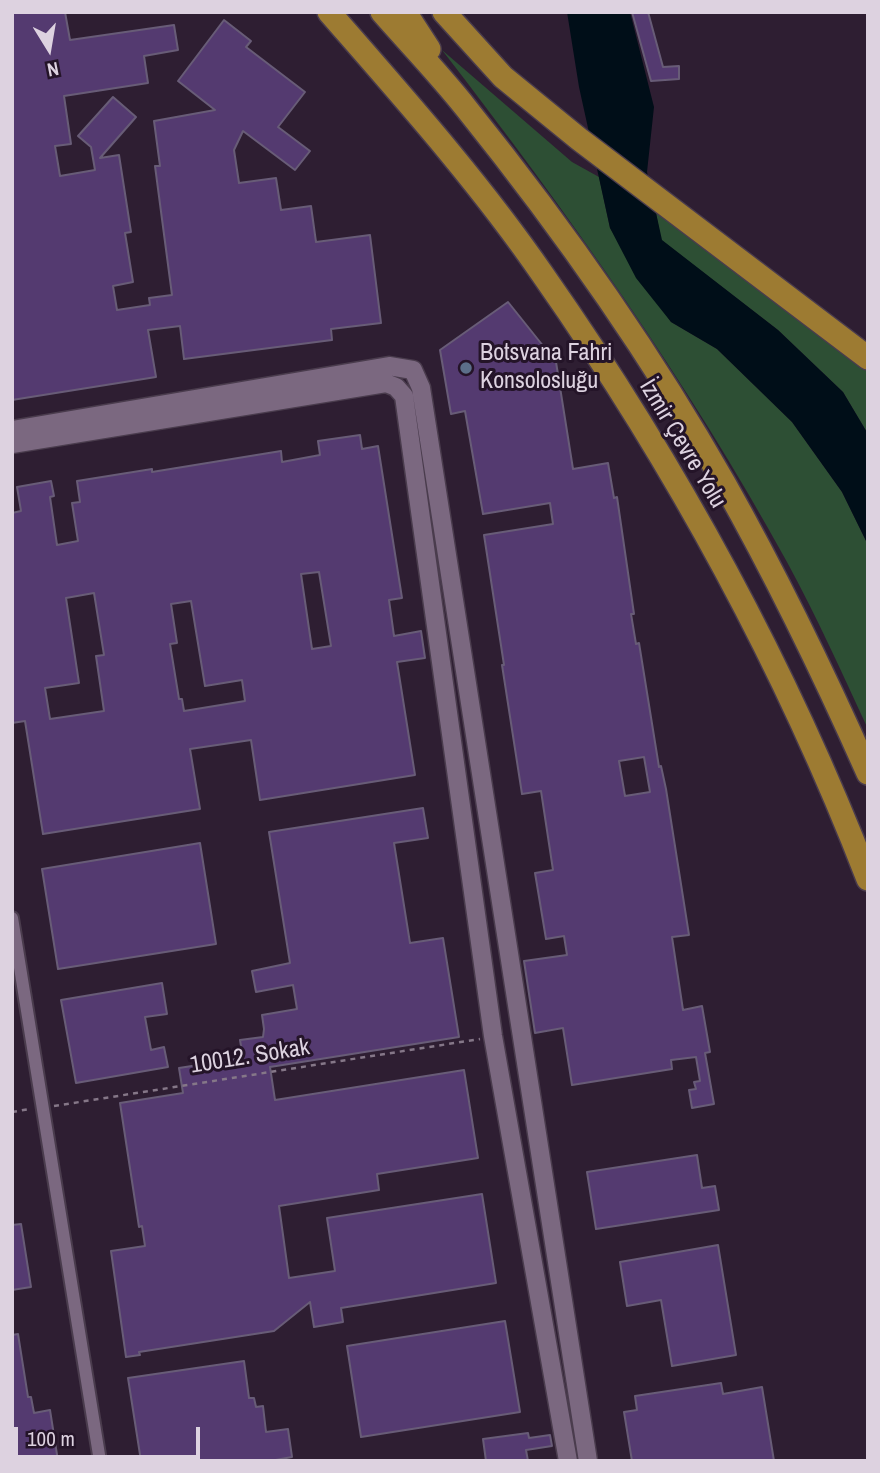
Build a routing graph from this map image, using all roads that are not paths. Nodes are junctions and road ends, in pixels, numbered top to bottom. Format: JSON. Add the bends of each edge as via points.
{"nodes":[{"id":1,"x":330,"y":12,"type":"edge"},
{"id":2,"x":382,"y":12,"type":"edge"},
{"id":3,"x":405,"y":12,"type":"edge"},
{"id":4,"x":444,"y":12,"type":"edge"},
{"id":5,"x":464,"y":106,"type":"junction"},
{"id":6,"x":868,"y":358,"type":"edge"},
{"id":7,"x":413,"y":370,"type":"junction"},
{"id":8,"x":396,"y":387,"type":"junction"},
{"id":9,"x":12,"y":430,"type":"edge"},
{"id":10,"x":12,"y":444,"type":"edge"},
{"id":11,"x":868,"y":773,"type":"edge"},
{"id":12,"x":868,"y":879,"type":"edge"},
{"id":13,"x":12,"y":918,"type":"edge"},
{"id":14,"x":100,"y":1461,"type":"edge"},
{"id":15,"x":568,"y":1461,"type":"edge"},
{"id":16,"x":588,"y":1461,"type":"edge"}],
"edges":[{"from":1,"to":12,"type":"highway","name":"İzmir Çevre Yolu","via":[[429,127],[542,273],[652,441],[724,566],[792,703]]},
{"from":2,"to":5,"type":"highway","name":"İzmir Çevre Yolu"},
{"from":3,"to":5,"type":"highway"},
{"from":4,"to":6,"type":"highway","via":[[503,77]]},
{"from":5,"to":11,"type":"highway","name":"İzmir Çevre Yolu","via":[[621,319],[723,481],[831,689]]},
{"from":7,"to":8,"type":"street"},
{"from":7,"to":9,"type":"street","via":[[389,366]]},
{"from":7,"to":16,"type":"street","via":[[421,388]]},
{"from":8,"to":10,"type":"street","via":[[386,383]]},
{"from":8,"to":15,"type":"street","via":[[404,396],[493,1037]]},
{"from":13,"to":14,"type":"street"}]}
